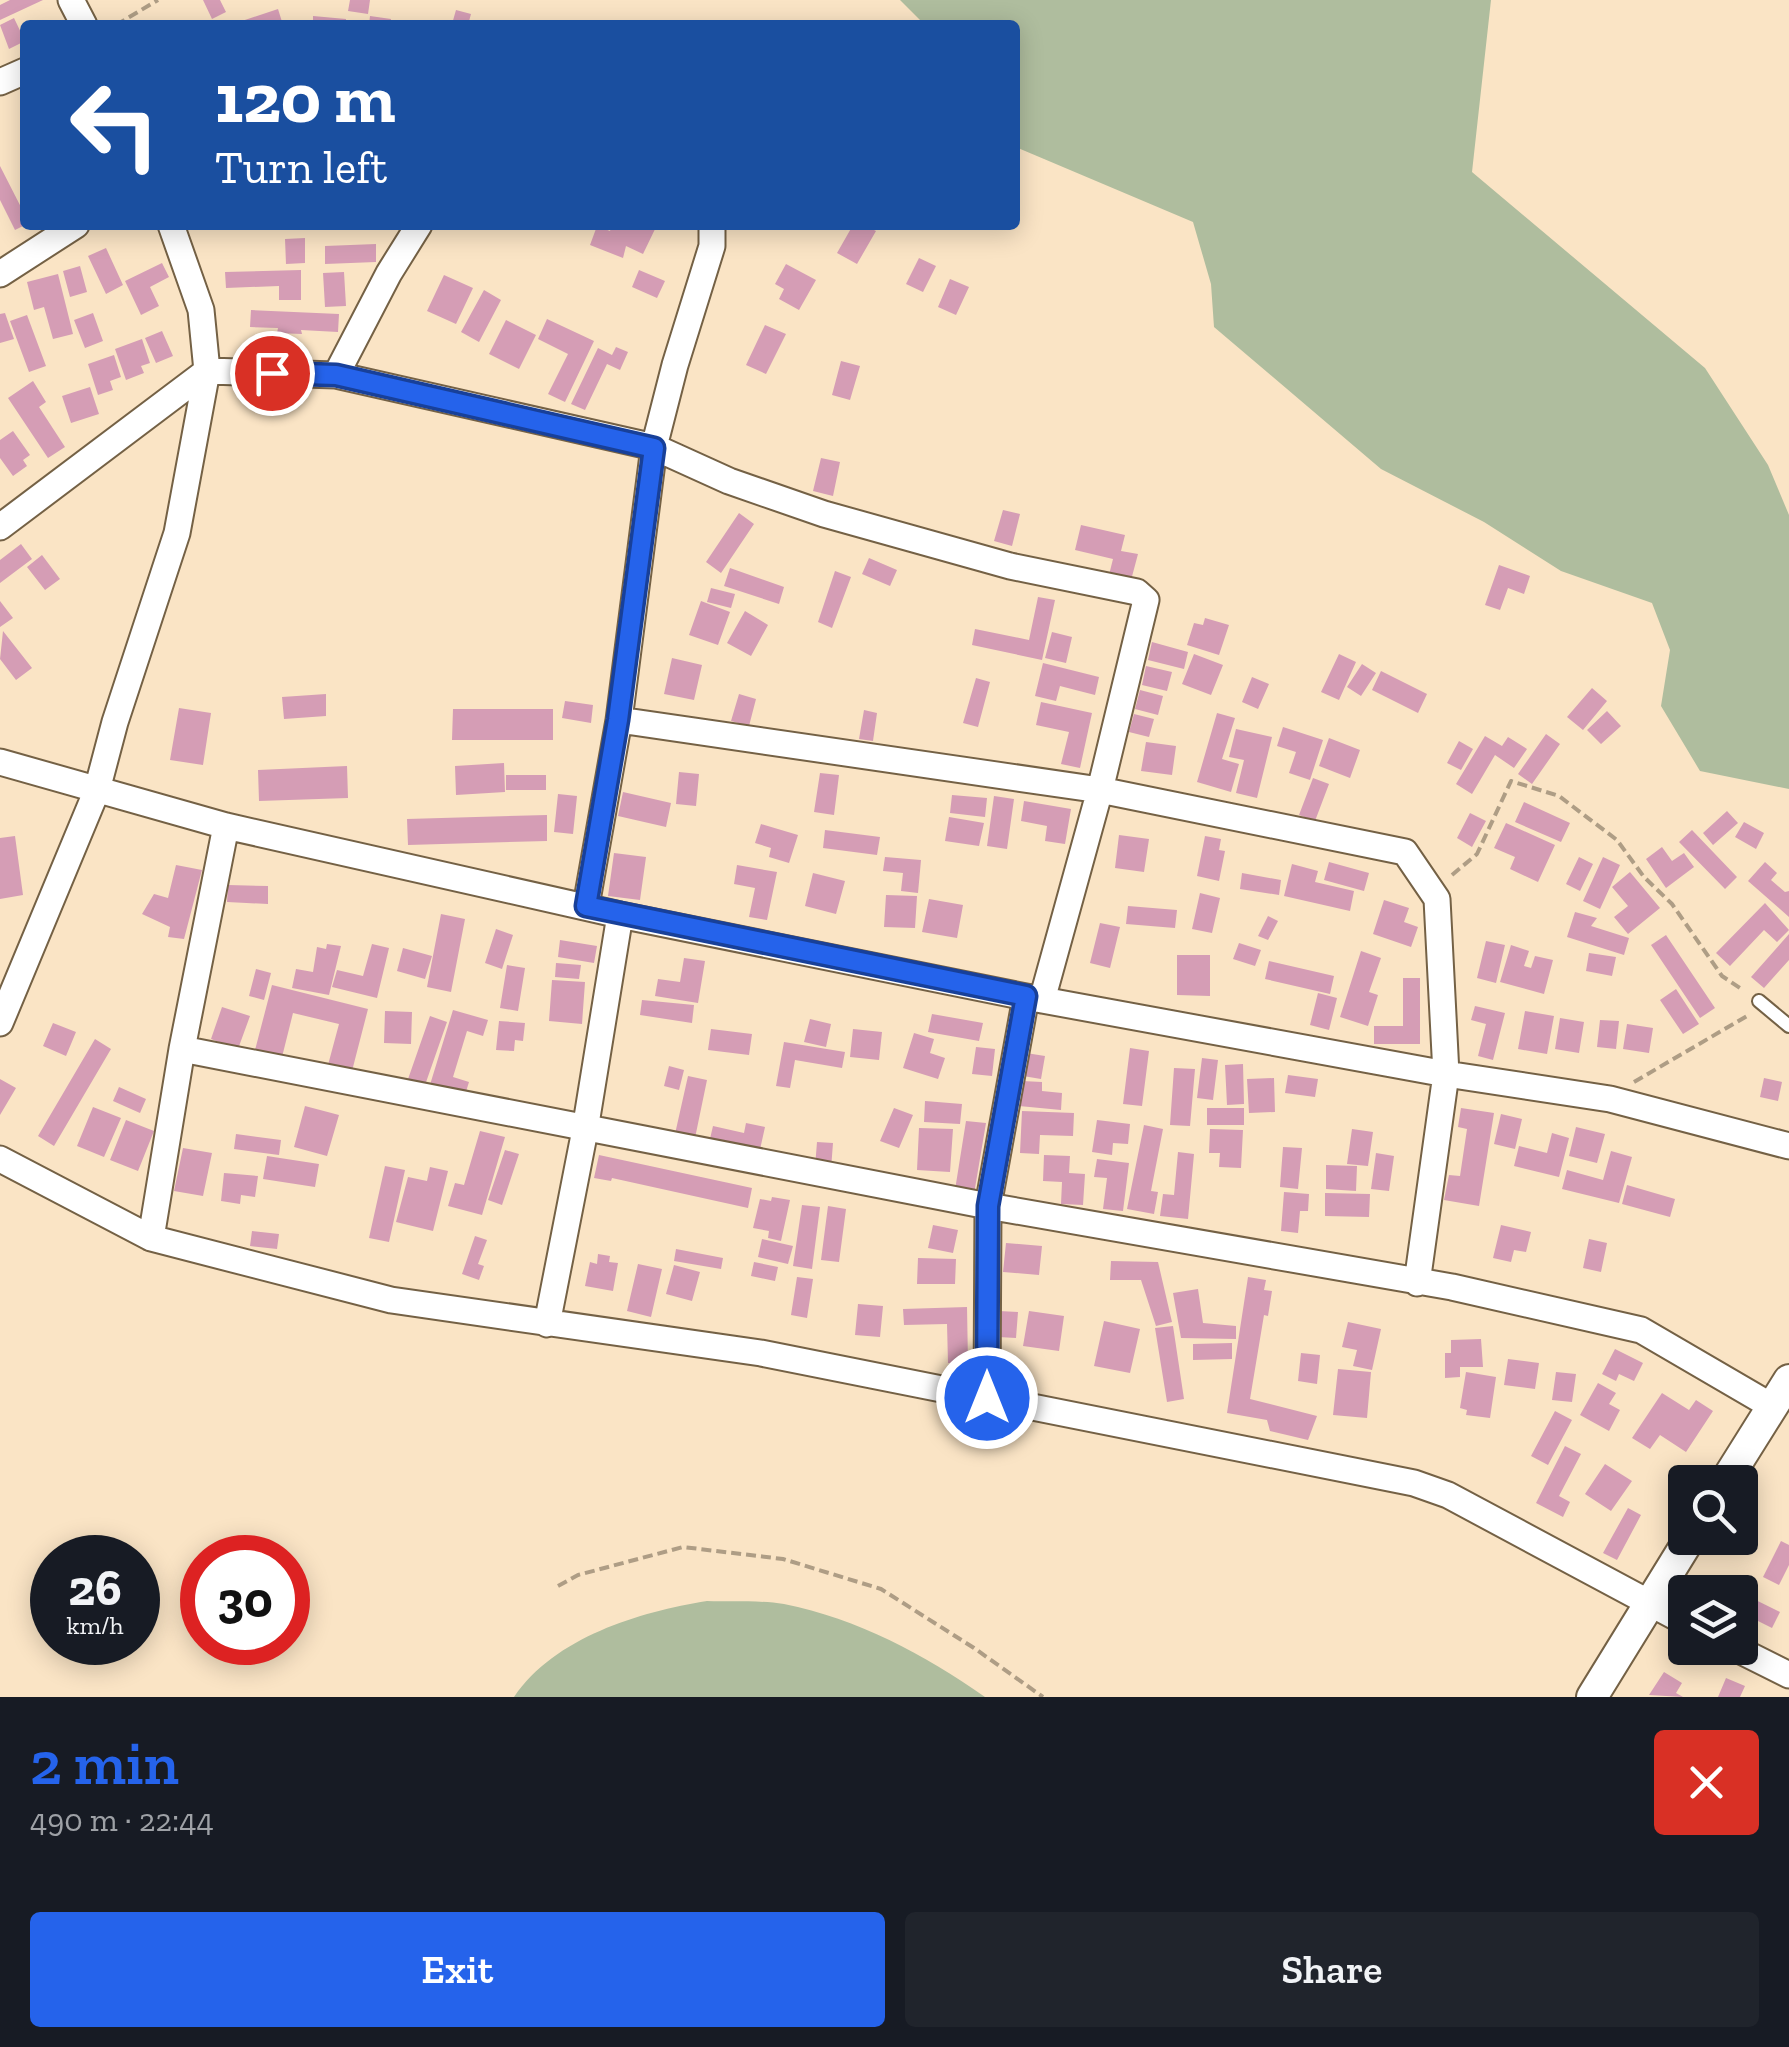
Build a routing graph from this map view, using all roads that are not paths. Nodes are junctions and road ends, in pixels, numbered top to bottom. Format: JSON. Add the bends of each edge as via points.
{"nodes":[{"id":1,"x":68,"y":230,"type":"edge"},
{"id":2,"x":173,"y":230,"type":"edge"},
{"id":3,"x":416,"y":230,"type":"edge"},
{"id":4,"x":712,"y":230,"type":"edge"},
{"id":5,"x":0,"y":274,"type":"edge"},
{"id":6,"x":207,"y":371,"type":"junction"},
{"id":7,"x":336,"y":375,"type":"junction"},
{"id":8,"x":654,"y":448,"type":"junction"},
{"id":9,"x":0,"y":527,"type":"edge"},
{"id":10,"x":618,"y":720,"type":"junction"},
{"id":11,"x":0,"y":762,"type":"edge"},
{"id":12,"x":98,"y":790,"type":"junction"},
{"id":13,"x":1100,"y":790,"type":"junction"},
{"id":14,"x":226,"y":826,"type":"junction"},
{"id":15,"x":586,"y":906,"type":"junction"},
{"id":16,"x":620,"y":915,"type":"junction"},
{"id":17,"x":1034,"y":998,"type":"junction"},
{"id":18,"x":1762,"y":1003,"type":"road end"},
{"id":19,"x":0,"y":1024,"type":"edge"},
{"id":20,"x":1789,"y":1026,"type":"edge"},
{"id":21,"x":182,"y":1050,"type":"junction"},
{"id":22,"x":1446,"y":1074,"type":"junction"},
{"id":23,"x":585,"y":1130,"type":"junction"},
{"id":24,"x":1789,"y":1146,"type":"edge"},
{"id":25,"x":0,"y":1159,"type":"edge"},
{"id":26,"x":988,"y":1206,"type":"junction"},
{"id":27,"x":151,"y":1238,"type":"junction"},
{"id":28,"x":1416,"y":1283,"type":"junction"},
{"id":29,"x":547,"y":1324,"type":"junction"},
{"id":30,"x":1789,"y":1380,"type":"edge"},
{"id":31,"x":987,"y":1398,"type":"junction"},
{"id":32,"x":1773,"y":1407,"type":"junction"},
{"id":33,"x":1735,"y":1465,"type":"edge"},
{"id":34,"x":1679,"y":1555,"type":"edge"},
{"id":35,"x":1648,"y":1604,"type":"junction"},
{"id":36,"x":1668,"y":1614,"type":"edge"},
{"id":37,"x":1758,"y":1660,"type":"edge"},
{"id":38,"x":1789,"y":1675,"type":"edge"},
{"id":39,"x":1592,"y":1697,"type":"edge"}],
"edges":[{"from":1,"to":5,"type":"street"},
{"from":2,"to":6,"type":"street","via":[[200,310]]},
{"from":3,"to":7,"type":"street"},
{"from":4,"to":8,"type":"street"},
{"from":6,"to":7,"type":"street"},
{"from":6,"to":9,"type":"street"},
{"from":6,"to":12,"type":"street","via":[[177,533]]},
{"from":7,"to":8,"type":"street"},
{"from":8,"to":10,"type":"street"},
{"from":8,"to":13,"type":"street","via":[[824,514],[1010,566],[1137,592],[1146,600]]},
{"from":10,"to":13,"type":"street"},
{"from":10,"to":15,"type":"street"},
{"from":11,"to":12,"type":"street"},
{"from":12,"to":14,"type":"street"},
{"from":12,"to":19,"type":"street"},
{"from":13,"to":17,"type":"street"},
{"from":13,"to":22,"type":"street","via":[[1404,852],[1437,899]]},
{"from":14,"to":15,"type":"street"},
{"from":14,"to":21,"type":"street"},
{"from":15,"to":16,"type":"street"},
{"from":16,"to":17,"type":"street"},
{"from":16,"to":23,"type":"street"},
{"from":17,"to":22,"type":"street"},
{"from":17,"to":26,"type":"street"},
{"from":18,"to":20,"type":"lane"},
{"from":21,"to":23,"type":"street"},
{"from":21,"to":27,"type":"street"},
{"from":22,"to":24,"type":"street","via":[[1610,1099]]},
{"from":22,"to":28,"type":"street"},
{"from":23,"to":26,"type":"street"},
{"from":23,"to":29,"type":"street"},
{"from":25,"to":27,"type":"street"},
{"from":26,"to":28,"type":"street"},
{"from":26,"to":31,"type":"street"},
{"from":27,"to":29,"type":"street","via":[[390,1300]]},
{"from":28,"to":32,"type":"street","via":[[1641,1330]]},
{"from":29,"to":31,"type":"street","via":[[761,1353]]},
{"from":30,"to":32,"type":"street"},
{"from":31,"to":35,"type":"street","via":[[1414,1484],[1448,1495]]},
{"from":32,"to":33,"type":"street"},
{"from":34,"to":35,"type":"street"},
{"from":35,"to":36,"type":"street"},
{"from":35,"to":39,"type":"street"},
{"from":37,"to":38,"type":"street"}]}
